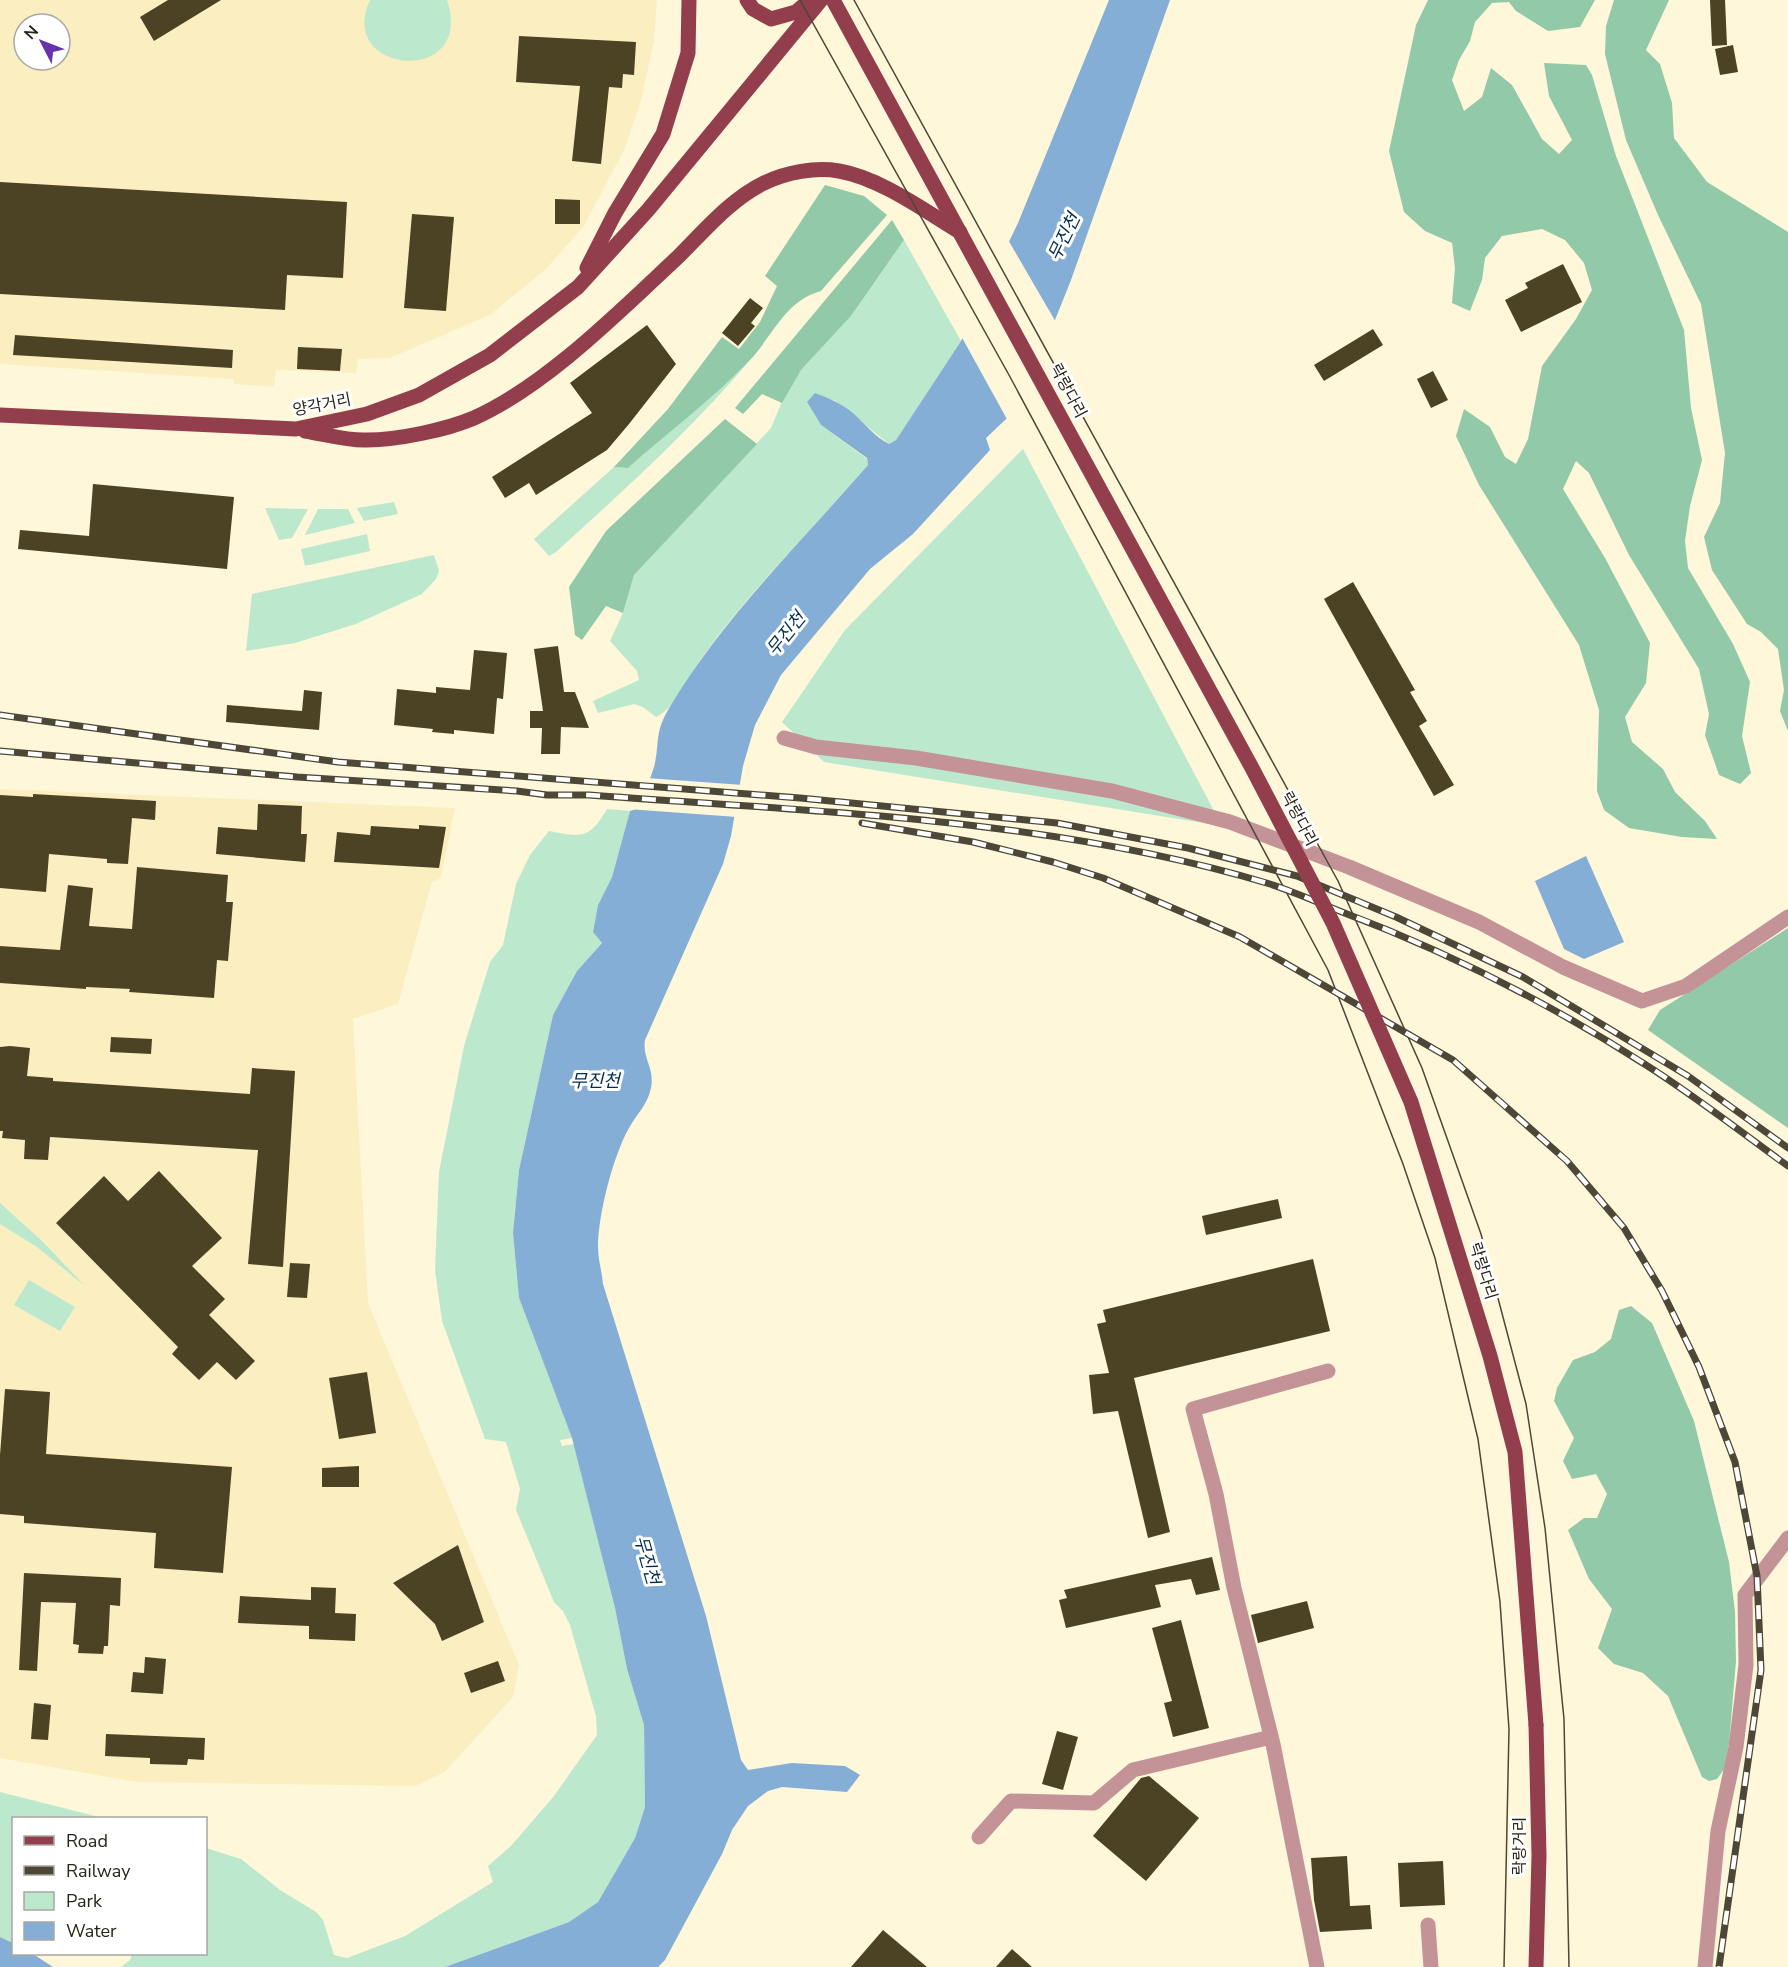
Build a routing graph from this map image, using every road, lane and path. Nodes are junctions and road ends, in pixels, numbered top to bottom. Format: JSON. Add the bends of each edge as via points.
{"nodes":[{"id":1,"x":689,"y":0,"type":"edge"},
{"id":2,"x":747,"y":0,"type":"edge"},
{"id":3,"x":810,"y":0,"type":"edge"},
{"id":4,"x":821,"y":0,"type":"edge"},
{"id":5,"x":832,"y":0,"type":"edge"},
{"id":6,"x":960,"y":232,"type":"junction"},
{"id":7,"x":578,"y":287,"type":"junction"},
{"id":8,"x":0,"y":415,"type":"edge"},
{"id":9,"x":296,"y":429,"type":"junction"},
{"id":10,"x":783,"y":738,"type":"dead end"},
{"id":11,"x":1788,"y":917,"type":"edge"},
{"id":12,"x":1328,"y":1371,"type":"dead end"},
{"id":13,"x":1788,"y":1538,"type":"edge"},
{"id":14,"x":1536,"y":1725,"type":"joint"},
{"id":15,"x":1271,"y":1737,"type":"junction"},
{"id":16,"x":979,"y":1837,"type":"dead end"},
{"id":17,"x":1428,"y":1925,"type":"dead end"},
{"id":18,"x":1317,"y":1967,"type":"edge"},
{"id":19,"x":1431,"y":1967,"type":"edge"},
{"id":20,"x":1536,"y":1967,"type":"edge"},
{"id":21,"x":1705,"y":1967,"type":"edge"}],
"edges":[{"from":1,"to":7,"type":"main road","via":[[688,53],[663,134],[615,213]]},
{"from":2,"to":3,"type":"main road","via":[[753,9],[771,19],[796,12]]},
{"from":4,"to":7,"type":"main road","name":"양각거리","via":[[648,210]]},
{"from":5,"to":6,"type":"main road","name":"락랑다리","bridge":true},
{"from":6,"to":9,"type":"main road","via":[[857,176],[811,170],[782,175],[740,197],[574,350],[510,399],[472,419],[367,440]]},
{"from":6,"to":14,"type":"main road","name":"락랑다리","bridge":true,"via":[[1333,923],[1412,1102],[1487,1345],[1515,1452]]},
{"from":7,"to":9,"type":"main road","name":"양각거리","via":[[490,355],[419,394],[367,414]]},
{"from":8,"to":9,"type":"main road","name":"양각거리"},
{"from":10,"to":11,"type":"street","via":[[816,747],[916,758],[1112,791],[1230,822],[1479,922],[1563,967],[1642,1001],[1686,986]]},
{"from":12,"to":15,"type":"street","via":[[1193,1409]]},
{"from":13,"to":21,"type":"street","via":[[1746,1595],[1746,1665],[1736,1747],[1718,1831]]},
{"from":14,"to":20,"type":"main road","name":"락랑거리"},
{"from":15,"to":16,"type":"street","via":[[1133,1770],[1094,1803],[1011,1801]]},
{"from":15,"to":18,"type":"street"},
{"from":17,"to":19,"type":"street"}]}
